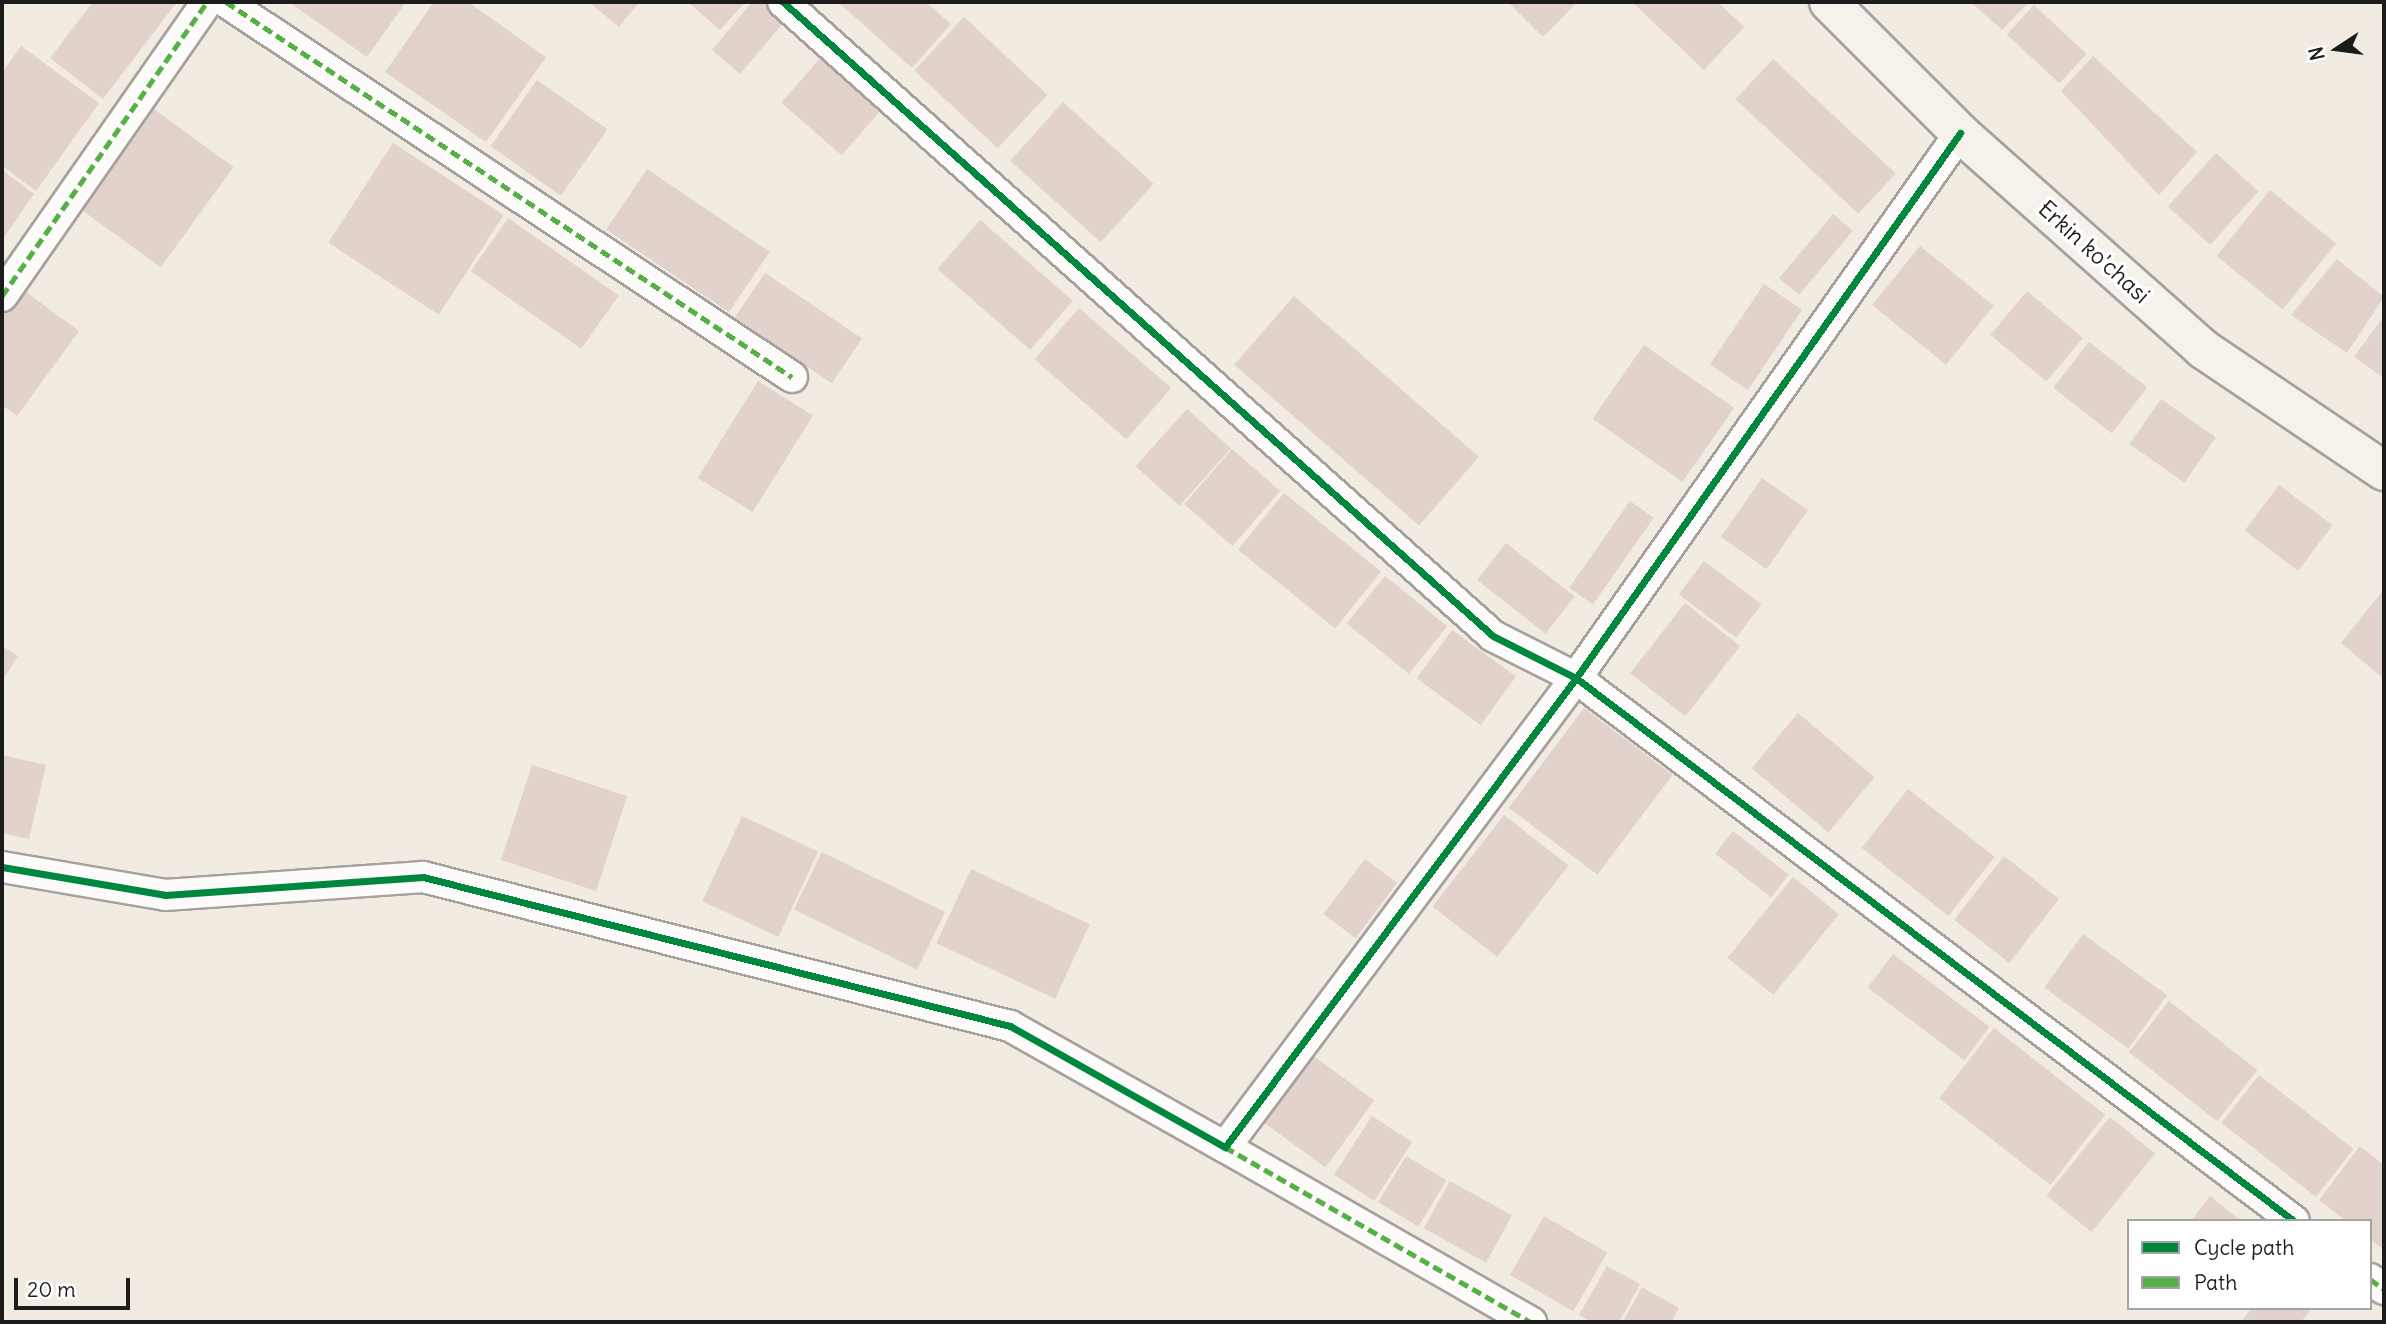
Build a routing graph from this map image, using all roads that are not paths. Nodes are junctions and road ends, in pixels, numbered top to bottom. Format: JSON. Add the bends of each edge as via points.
{"nodes":[{"id":1,"x":207,"y":2,"type":"edge"},
{"id":2,"x":226,"y":2,"type":"edge"},
{"id":3,"x":783,"y":2,"type":"edge"},
{"id":4,"x":1829,"y":2,"type":"edge"},
{"id":5,"x":1960,"y":133,"type":"junction"},
{"id":6,"x":2,"y":296,"type":"edge"},
{"id":7,"x":792,"y":377,"type":"dead end"},
{"id":8,"x":2384,"y":471,"type":"edge"},
{"id":9,"x":1576,"y":678,"type":"junction"},
{"id":10,"x":2,"y":867,"type":"edge"},
{"id":11,"x":1225,"y":1147,"type":"junction"},
{"id":12,"x":2291,"y":1219,"type":"edge"},
{"id":13,"x":1531,"y":1322,"type":"edge"}],
"edges":[{"from":1,"to":6,"type":"street"},
{"from":2,"to":7,"type":"street"},
{"from":3,"to":9,"type":"street","via":[[1493,636]]},
{"from":4,"to":5,"type":"main road","name":"Erkin ko'chasi"},
{"from":5,"to":8,"type":"main road","name":"Erkin ko'chasi","via":[[2203,349]]},
{"from":5,"to":9,"type":"street"},
{"from":9,"to":11,"type":"street"},
{"from":9,"to":12,"type":"street"},
{"from":10,"to":11,"type":"street","via":[[165,895],[423,877],[1010,1026]]},
{"from":11,"to":13,"type":"street"}]}
